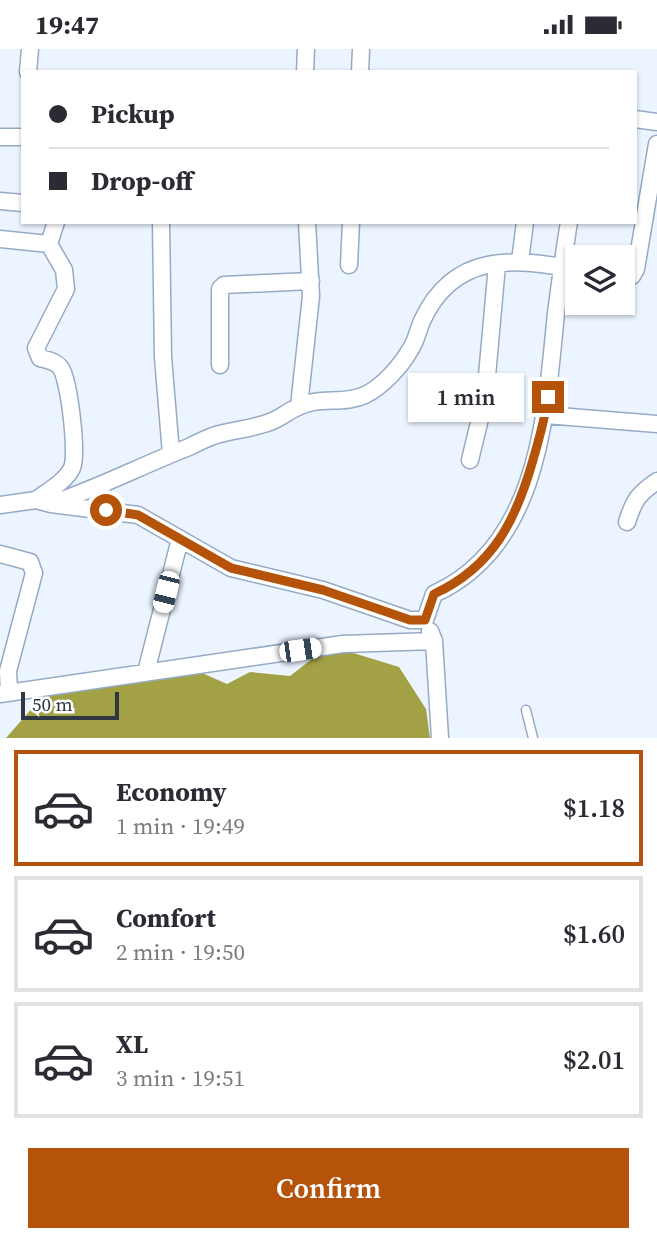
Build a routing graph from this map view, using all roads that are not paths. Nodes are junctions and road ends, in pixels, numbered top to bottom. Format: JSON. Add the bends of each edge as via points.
{"nodes":[{"id":1,"x":30,"y":49,"type":"edge"},
{"id":2,"x":306,"y":49,"type":"edge"},
{"id":3,"x":361,"y":49,"type":"edge"},
{"id":4,"x":28,"y":70,"type":"edge"},
{"id":5,"x":305,"y":70,"type":"edge"},
{"id":6,"x":360,"y":70,"type":"edge"},
{"id":7,"x":637,"y":120,"type":"edge"},
{"id":8,"x":657,"y":123,"type":"edge"},
{"id":9,"x":0,"y":137,"type":"edge"},
{"id":10,"x":21,"y":137,"type":"edge"},
{"id":11,"x":657,"y":144,"type":"edge"},
{"id":12,"x":0,"y":201,"type":"edge"},
{"id":13,"x":21,"y":203,"type":"edge"},
{"id":14,"x":55,"y":224,"type":"edge"},
{"id":15,"x":161,"y":224,"type":"edge"},
{"id":16,"x":307,"y":224,"type":"edge"},
{"id":17,"x":351,"y":224,"type":"edge"},
{"id":18,"x":525,"y":224,"type":"edge"},
{"id":19,"x":569,"y":224,"type":"edge"},
{"id":20,"x":0,"y":239,"type":"edge"},
{"id":21,"x":49,"y":244,"type":"junction"},
{"id":22,"x":570,"y":245,"type":"edge"},
{"id":23,"x":520,"y":261,"type":"junction"},
{"id":24,"x":349,"y":265,"type":"dead end"},
{"id":25,"x":497,"y":265,"type":"junction"},
{"id":26,"x":565,"y":267,"type":"edge"},
{"id":27,"x":635,"y":271,"type":"edge"},
{"id":28,"x":311,"y":281,"type":"junction"},
{"id":29,"x":565,"y":299,"type":"edge"},
{"id":30,"x":220,"y":365,"type":"dead end"},
{"id":31,"x":299,"y":406,"type":"junction"},
{"id":32,"x":546,"y":415,"type":"junction"},
{"id":33,"x":657,"y":424,"type":"edge"},
{"id":34,"x":171,"y":454,"type":"junction"},
{"id":35,"x":470,"y":460,"type":"dead end"},
{"id":36,"x":657,"y":481,"type":"edge"},
{"id":37,"x":43,"y":502,"type":"junction"},
{"id":38,"x":0,"y":505,"type":"edge"},
{"id":39,"x":627,"y":522,"type":"dead end"},
{"id":40,"x":180,"y":539,"type":"junction"},
{"id":41,"x":0,"y":554,"type":"edge"},
{"id":42,"x":425,"y":620,"type":"junction"},
{"id":43,"x":434,"y":641,"type":"junction"},
{"id":44,"x":146,"y":672,"type":"junction"},
{"id":45,"x":4,"y":693,"type":"edge"},
{"id":46,"x":526,"y":710,"type":"dead end"},
{"id":47,"x":440,"y":738,"type":"edge"},
{"id":48,"x":533,"y":738,"type":"edge"}],
"edges":[{"from":1,"to":4,"type":"street"},
{"from":2,"to":5,"type":"street"},
{"from":3,"to":6,"type":"street"},
{"from":7,"to":8,"type":"street"},
{"from":9,"to":10,"type":"street"},
{"from":11,"to":27,"type":"street"},
{"from":12,"to":13,"type":"street"},
{"from":14,"to":21,"type":"street"},
{"from":15,"to":34,"type":"street","via":[[163,356]]},
{"from":16,"to":28,"type":"street"},
{"from":17,"to":24,"type":"street"},
{"from":18,"to":23,"type":"street"},
{"from":19,"to":22,"type":"street"},
{"from":20,"to":21,"type":"street"},
{"from":21,"to":37,"type":"street","via":[[64,270],[66,289],[36,348],[40,358],[62,369],[75,450],[70,471]]},
{"from":23,"to":25,"type":"street"},
{"from":23,"to":26,"type":"street"},
{"from":25,"to":31,"type":"street","via":[[469,270],[439,295],[411,349],[377,388],[349,401]]},
{"from":25,"to":35,"type":"street","via":[[485,398]]},
{"from":28,"to":30,"type":"street","via":[[224,285],[220,289]]},
{"from":28,"to":31,"type":"street"},
{"from":29,"to":32,"type":"street"},
{"from":31,"to":34,"type":"street","via":[[267,423],[212,436]]},
{"from":32,"to":33,"type":"street"},
{"from":32,"to":42,"type":"street","via":[[522,499],[507,530],[477,565],[434,594]]},
{"from":34,"to":37,"type":"street"},
{"from":36,"to":39,"type":"street","via":[[639,494]]},
{"from":37,"to":38,"type":"street"},
{"from":37,"to":40,"type":"street","via":[[138,515]]},
{"from":40,"to":42,"type":"street","via":[[231,568],[323,590],[410,620]]},
{"from":40,"to":44,"type":"street"},
{"from":41,"to":45,"type":"street","via":[[30,562],[34,573]]},
{"from":42,"to":43,"type":"street"},
{"from":43,"to":44,"type":"street","via":[[343,644]]},
{"from":43,"to":47,"type":"street"},
{"from":44,"to":45,"type":"street"},
{"from":46,"to":48,"type":"lane"}]}
